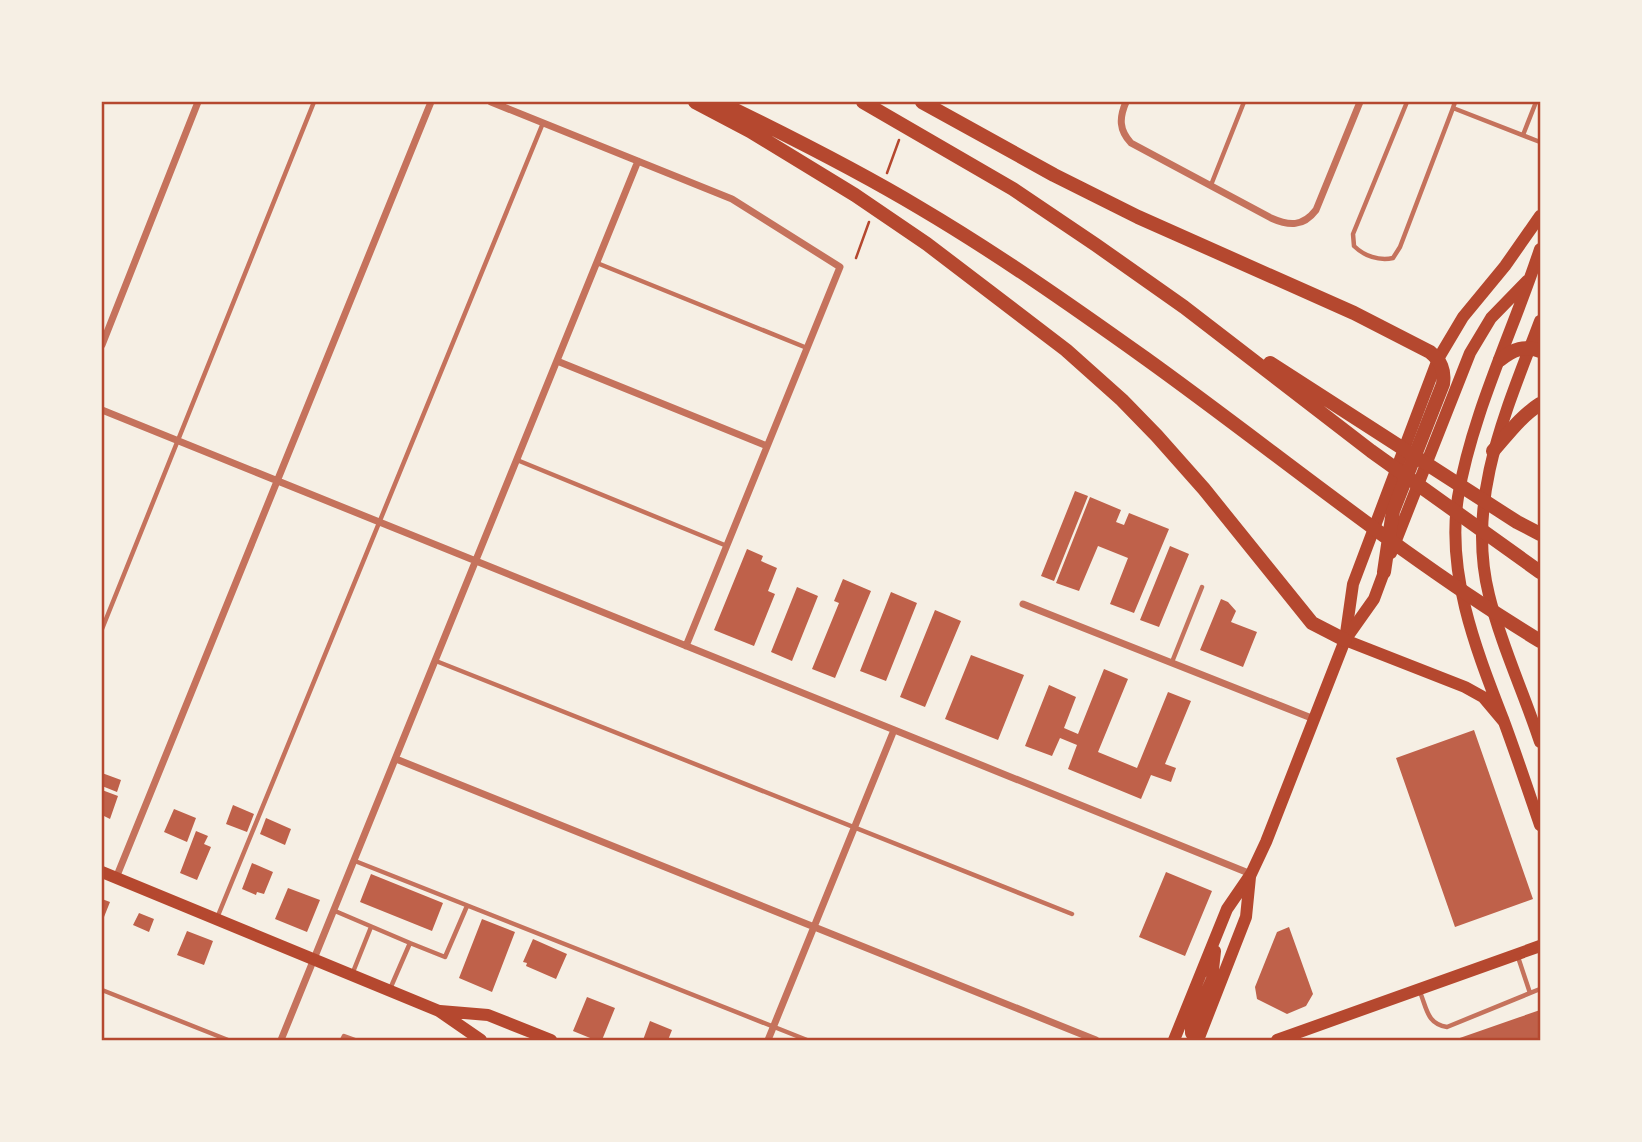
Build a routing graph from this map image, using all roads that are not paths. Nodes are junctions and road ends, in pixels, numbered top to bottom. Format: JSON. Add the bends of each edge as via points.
{"nodes":[{"id":1,"x":198,"y":102,"type":"edge"},
{"id":2,"x":314,"y":102,"type":"edge"},
{"id":3,"x":431,"y":102,"type":"edge"},
{"id":4,"x":491,"y":102,"type":"edge"},
{"id":5,"x":695,"y":102,"type":"edge"},
{"id":6,"x":719,"y":102,"type":"edge"},
{"id":7,"x":863,"y":102,"type":"edge"},
{"id":8,"x":922,"y":102,"type":"edge"},
{"id":9,"x":1126,"y":102,"type":"edge"},
{"id":10,"x":1244,"y":102,"type":"edge"},
{"id":11,"x":1360,"y":102,"type":"edge"},
{"id":12,"x":1407,"y":102,"type":"edge"},
{"id":13,"x":1455,"y":102,"type":"edge"},
{"id":14,"x":1536,"y":102,"type":"edge"},
{"id":15,"x":1453,"y":108,"type":"junction"},
{"id":16,"x":543,"y":122,"type":"junction"},
{"id":17,"x":1523,"y":135,"type":"junction"},
{"id":18,"x":1541,"y":142,"type":"edge"},
{"id":19,"x":638,"y":161,"type":"junction"},
{"id":20,"x":1211,"y":185,"type":"junction"},
{"id":21,"x":1541,"y":216,"type":"edge"},
{"id":22,"x":1541,"y":249,"type":"edge"},
{"id":23,"x":597,"y":263,"type":"junction"},
{"id":24,"x":1536,"y":273,"type":"edge"},
{"id":25,"x":1184,"y":307,"type":"junction"},
{"id":26,"x":1541,"y":321,"type":"edge"},
{"id":27,"x":102,"y":345,"type":"edge"},
{"id":28,"x":807,"y":348,"type":"junction"},
{"id":29,"x":1536,"y":349,"type":"edge"},
{"id":30,"x":1438,"y":359,"type":"junction"},
{"id":31,"x":1500,"y":360,"type":"junction"},
{"id":32,"x":557,"y":361,"type":"junction"},
{"id":33,"x":1541,"y":404,"type":"edge"},
{"id":34,"x":102,"y":410,"type":"edge"},
{"id":35,"x":1432,"y":410,"type":"junction"},
{"id":36,"x":178,"y":441,"type":"junction"},
{"id":37,"x":767,"y":446,"type":"junction"},
{"id":38,"x":1497,"y":447,"type":"junction"},
{"id":39,"x":517,"y":460,"type":"junction"},
{"id":40,"x":277,"y":481,"type":"junction"},
{"id":41,"x":379,"y":522,"type":"junction"},
{"id":42,"x":1541,"y":534,"type":"edge"},
{"id":43,"x":727,"y":546,"type":"junction"},
{"id":44,"x":476,"y":561,"type":"junction"},
{"id":45,"x":1384,"y":572,"type":"joint"},
{"id":46,"x":1541,"y":572,"type":"edge"},
{"id":47,"x":1202,"y":587,"type":"dead end"},
{"id":48,"x":1023,"y":604,"type":"dead end"},
{"id":49,"x":102,"y":629,"type":"edge"},
{"id":50,"x":1345,"y":640,"type":"junction"},
{"id":51,"x":1541,"y":641,"type":"edge"},
{"id":52,"x":686,"y":646,"type":"junction"},
{"id":53,"x":436,"y":661,"type":"junction"},
{"id":54,"x":1172,"y":662,"type":"junction"},
{"id":55,"x":1314,"y":719,"type":"junction"},
{"id":56,"x":1504,"y":722,"type":"junction"},
{"id":57,"x":894,"y":730,"type":"junction"},
{"id":58,"x":1541,"y":742,"type":"edge"},
{"id":59,"x":396,"y":759,"type":"junction"},
{"id":60,"x":1541,"y":825,"type":"edge"},
{"id":61,"x":855,"y":828,"type":"junction"},
{"id":62,"x":355,"y":861,"type":"junction"},
{"id":63,"x":102,"y":873,"type":"edge"},
{"id":64,"x":1251,"y":874,"type":"junction"},
{"id":65,"x":116,"y":878,"type":"junction"},
{"id":66,"x":467,"y":906,"type":"junction"},
{"id":67,"x":335,"y":911,"type":"junction"},
{"id":68,"x":1072,"y":914,"type":"dead end"},
{"id":69,"x":216,"y":918,"type":"junction"},
{"id":70,"x":370,"y":927,"type":"junction"},
{"id":71,"x":813,"y":928,"type":"junction"},
{"id":72,"x":1218,"y":934,"type":"junction"},
{"id":73,"x":410,"y":943,"type":"junction"},
{"id":74,"x":1541,"y":946,"type":"edge"},
{"id":75,"x":1518,"y":955,"type":"junction"},
{"id":76,"x":315,"y":960,"type":"junction"},
{"id":77,"x":352,"y":975,"type":"junction"},
{"id":78,"x":1541,"y":989,"type":"edge"},
{"id":79,"x":102,"y":990,"type":"edge"},
{"id":80,"x":390,"y":990,"type":"junction"},
{"id":81,"x":1420,"y":990,"type":"junction"},
{"id":82,"x":1530,"y":993,"type":"junction"},
{"id":83,"x":439,"y":1011,"type":"junction"},
{"id":84,"x":773,"y":1027,"type":"junction"},
{"id":85,"x":228,"y":1041,"type":"edge"},
{"id":86,"x":281,"y":1041,"type":"edge"},
{"id":87,"x":342,"y":1041,"type":"edge"},
{"id":88,"x":355,"y":1041,"type":"edge"},
{"id":89,"x":481,"y":1041,"type":"edge"},
{"id":90,"x":551,"y":1041,"type":"edge"},
{"id":91,"x":768,"y":1041,"type":"edge"},
{"id":92,"x":807,"y":1041,"type":"edge"},
{"id":93,"x":1096,"y":1041,"type":"edge"},
{"id":94,"x":1174,"y":1041,"type":"edge"},
{"id":95,"x":1196,"y":1041,"type":"edge"},
{"id":96,"x":1277,"y":1041,"type":"edge"}],
"edges":[{"from":1,"to":27,"type":"street"},
{"from":2,"to":36,"type":"lane"},
{"from":3,"to":40,"type":"street"},
{"from":4,"to":16,"type":"street"},
{"from":5,"to":50,"type":"highway","via":[[856,195],[1066,350],[1157,436],[1314,625]]},
{"from":6,"to":51,"type":"highway","via":[[817,150],[1007,262],[1430,568]]},
{"from":7,"to":25,"type":"highway","via":[[1013,189]]},
{"from":8,"to":30,"type":"highway","via":[[1138,217],[1354,313]]},
{"from":9,"to":20,"type":"street","via":[[1122,130],[1131,143]]},
{"from":10,"to":20,"type":"lane"},
{"from":11,"to":20,"type":"street","via":[[1316,210],[1308,219],[1299,224],[1281,222]]},
{"from":12,"to":15,"type":"lane","via":[[1353,234],[1354,246],[1362,253],[1384,260],[1394,258],[1400,247]]},
{"from":13,"to":15,"type":"lane"},
{"from":14,"to":17,"type":"lane"},
{"from":15,"to":17,"type":"lane"},
{"from":16,"to":19,"type":"street"},
{"from":16,"to":41,"type":"lane"},
{"from":17,"to":18,"type":"lane"},
{"from":19,"to":23,"type":"street"},
{"from":19,"to":28,"type":"street","via":[[732,200],[840,267]]},
{"from":21,"to":30,"type":"main road","via":[[1463,317]]},
{"from":22,"to":24,"type":"main road"},
{"from":23,"to":28,"type":"lane"},
{"from":23,"to":32,"type":"street"},
{"from":24,"to":31,"type":"main road"},
{"from":24,"to":35,"type":"main road","via":[[1502,306]]},
{"from":25,"to":42,"type":"highway"},
{"from":25,"to":46,"type":"highway"},
{"from":26,"to":29,"type":"main road"},
{"from":28,"to":37,"type":"street"},
{"from":29,"to":31,"type":"highway","via":[[1515,350]]},
{"from":29,"to":38,"type":"main road"},
{"from":30,"to":35,"type":"highway","via":[[1444,378]]},
{"from":31,"to":56,"type":"main road","via":[[1473,437],[1458,499],[1456,549],[1464,603]]},
{"from":32,"to":37,"type":"street"},
{"from":32,"to":39,"type":"street"},
{"from":33,"to":38,"type":"highway"},
{"from":34,"to":36,"type":"street"},
{"from":35,"to":45,"type":"highway","via":[[1394,511]]},
{"from":35,"to":50,"type":"main road","via":[[1353,584]]},
{"from":36,"to":40,"type":"street"},
{"from":36,"to":49,"type":"lane"},
{"from":37,"to":43,"type":"street"},
{"from":38,"to":58,"type":"main road","via":[[1482,511],[1485,578]]},
{"from":39,"to":43,"type":"lane"},
{"from":39,"to":44,"type":"street"},
{"from":40,"to":41,"type":"street"},
{"from":40,"to":65,"type":"street"},
{"from":41,"to":44,"type":"street"},
{"from":41,"to":69,"type":"lane"},
{"from":43,"to":52,"type":"street"},
{"from":44,"to":52,"type":"street"},
{"from":44,"to":53,"type":"street"},
{"from":45,"to":50,"type":"main road","via":[[1374,599]]},
{"from":47,"to":54,"type":"lane"},
{"from":48,"to":54,"type":"street"},
{"from":50,"to":55,"type":"main road"},
{"from":50,"to":56,"type":"main road","via":[[1465,687],[1483,697]]},
{"from":52,"to":57,"type":"street"},
{"from":53,"to":59,"type":"street"},
{"from":53,"to":61,"type":"lane"},
{"from":54,"to":55,"type":"street"},
{"from":55,"to":64,"type":"main road"},
{"from":56,"to":60,"type":"main road"},
{"from":57,"to":61,"type":"street"},
{"from":57,"to":64,"type":"street"},
{"from":59,"to":62,"type":"street"},
{"from":59,"to":71,"type":"street"},
{"from":61,"to":68,"type":"lane"},
{"from":61,"to":71,"type":"street"},
{"from":62,"to":66,"type":"lane"},
{"from":62,"to":67,"type":"street"},
{"from":63,"to":65,"type":"main road"},
{"from":64,"to":72,"type":"main road","via":[[1227,909]]},
{"from":64,"to":95,"type":"main road","via":[[1246,917]]},
{"from":65,"to":69,"type":"main road"},
{"from":66,"to":73,"type":"lane","via":[[445,957]]},
{"from":66,"to":84,"type":"lane"},
{"from":67,"to":70,"type":"lane"},
{"from":67,"to":76,"type":"street"},
{"from":69,"to":76,"type":"main road"},
{"from":70,"to":73,"type":"lane"},
{"from":70,"to":77,"type":"lane"},
{"from":71,"to":84,"type":"street"},
{"from":71,"to":93,"type":"street"},
{"from":72,"to":94,"type":"main road"},
{"from":72,"to":95,"type":"main road","via":[[1212,979],[1191,1027]]},
{"from":73,"to":80,"type":"lane"},
{"from":74,"to":75,"type":"main road"},
{"from":75,"to":81,"type":"main road"},
{"from":75,"to":82,"type":"lane"},
{"from":76,"to":77,"type":"main road"},
{"from":76,"to":86,"type":"street"},
{"from":77,"to":80,"type":"main road"},
{"from":78,"to":82,"type":"lane"},
{"from":79,"to":85,"type":"lane"},
{"from":80,"to":83,"type":"main road"},
{"from":81,"to":82,"type":"lane","via":[[1430,1020],[1447,1027]]},
{"from":81,"to":96,"type":"main road"},
{"from":83,"to":89,"type":"main road"},
{"from":83,"to":90,"type":"main road","via":[[488,1015]]},
{"from":84,"to":91,"type":"street"},
{"from":84,"to":92,"type":"lane"},
{"from":87,"to":88,"type":"lane","via":[[344,1036]]}]}
